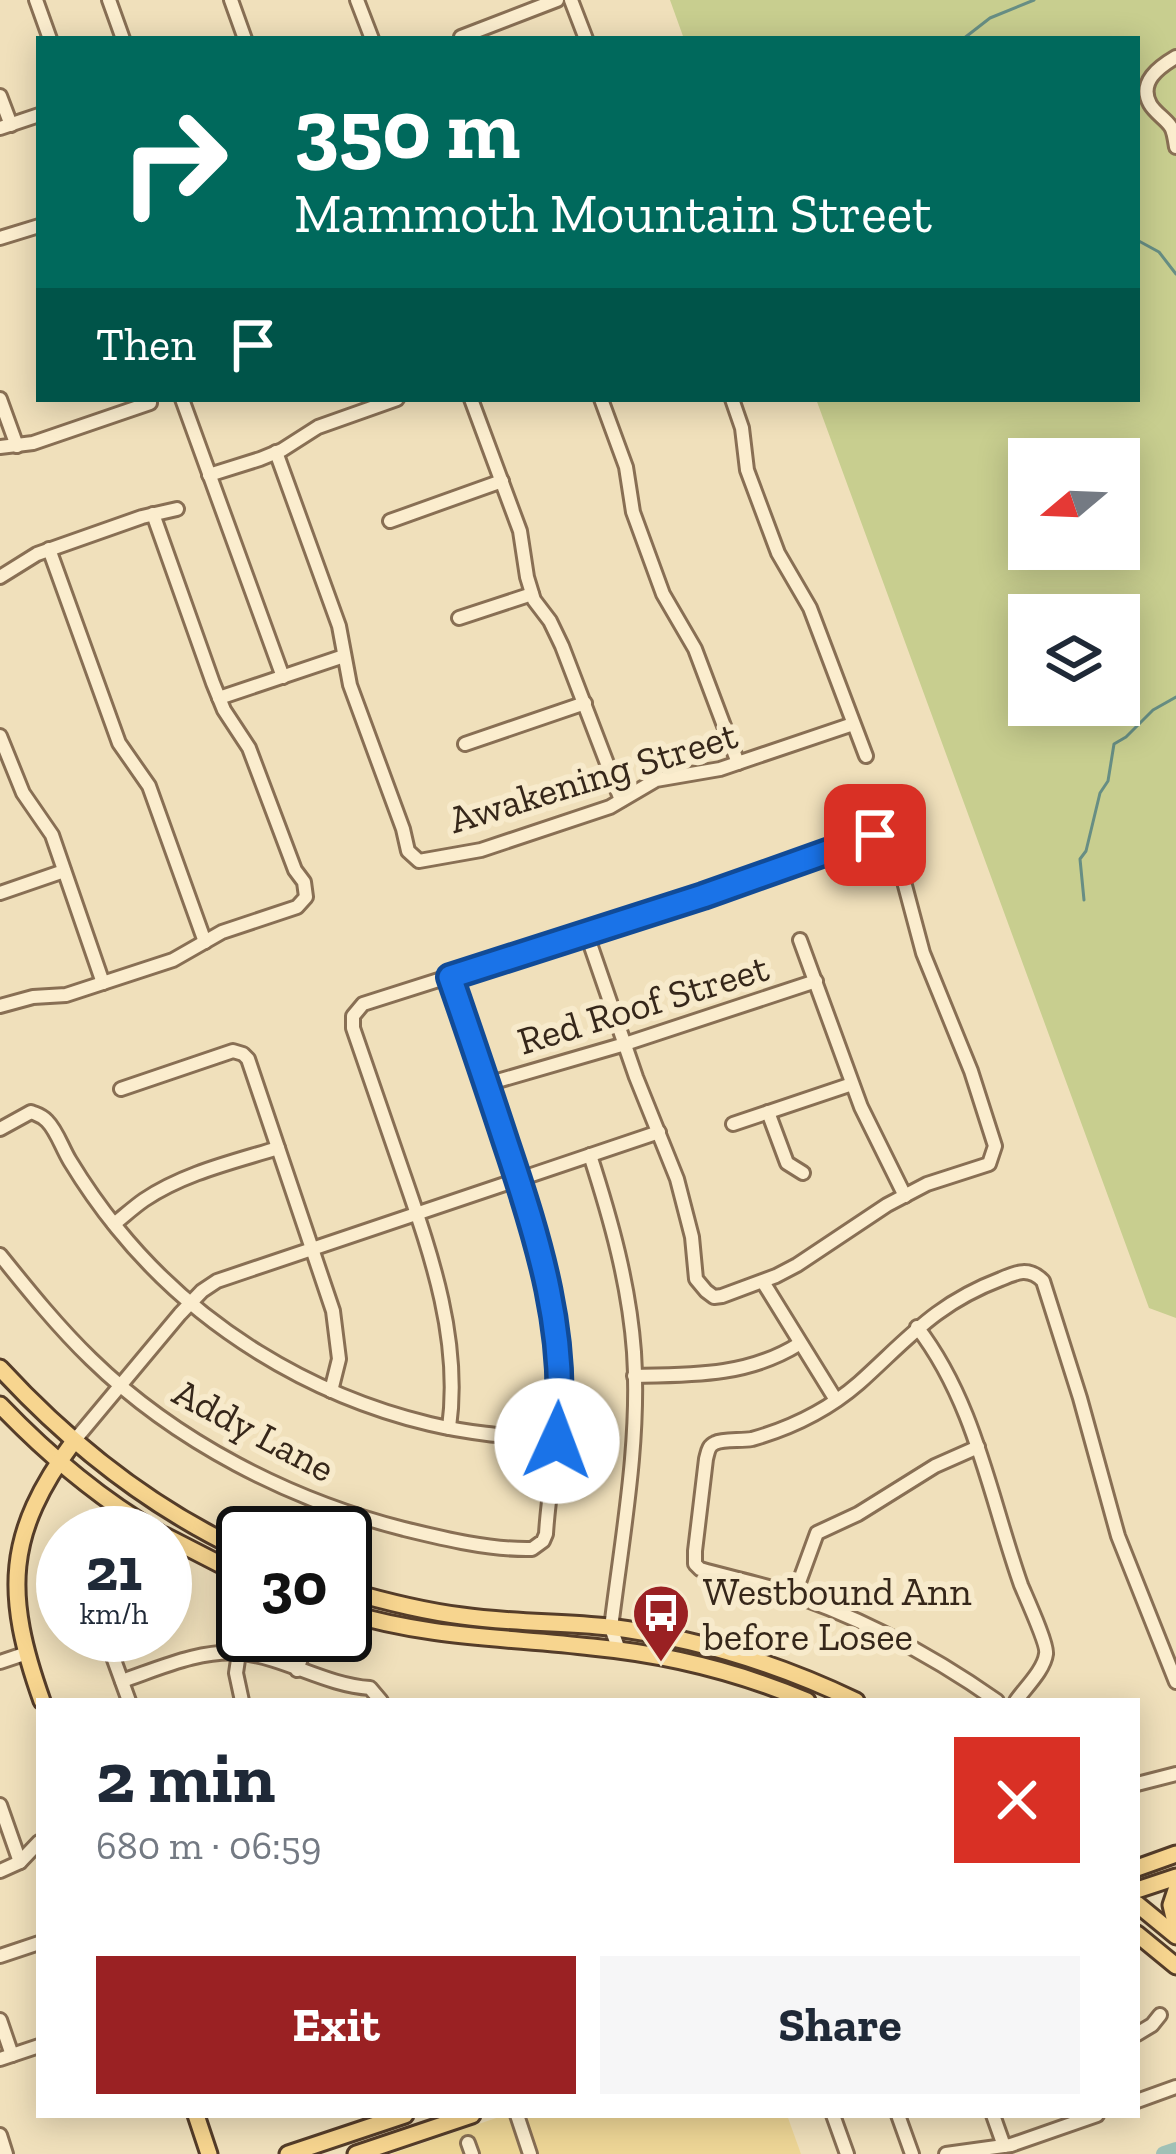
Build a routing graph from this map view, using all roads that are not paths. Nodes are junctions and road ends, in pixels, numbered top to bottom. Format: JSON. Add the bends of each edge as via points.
{"nodes":[{"id":1,"x":36,"y":0,"type":"edge"},
{"id":2,"x":109,"y":0,"type":"edge"},
{"id":3,"x":231,"y":0,"type":"edge"},
{"id":4,"x":357,"y":0,"type":"edge"},
{"id":5,"x":557,"y":0,"type":"edge"},
{"id":6,"x":571,"y":0,"type":"edge"},
{"id":7,"x":49,"y":36,"type":"edge"},
{"id":8,"x":122,"y":36,"type":"edge"},
{"id":9,"x":244,"y":36,"type":"edge"},
{"id":10,"x":371,"y":36,"type":"edge"},
{"id":11,"x":464,"y":36,"type":"edge"},
{"id":12,"x":585,"y":36,"type":"edge"},
{"id":13,"x":1176,"y":57,"type":"edge"},
{"id":14,"x":0,"y":96,"type":"edge"},
{"id":15,"x":36,"y":116,"type":"edge"},
{"id":16,"x":5,"y":127,"type":"edge"},
{"id":17,"x":1176,"y":147,"type":"edge"},
{"id":18,"x":36,"y":227,"type":"edge"},
{"id":19,"x":0,"y":238,"type":"edge"},
{"id":20,"x":0,"y":399,"type":"edge"},
{"id":21,"x":112,"y":402,"type":"edge"},
{"id":22,"x":183,"y":402,"type":"edge"},
{"id":23,"x":389,"y":402,"type":"edge"},
{"id":24,"x":472,"y":402,"type":"edge"},
{"id":25,"x":602,"y":402,"type":"edge"},
{"id":26,"x":733,"y":402,"type":"edge"},
{"id":27,"x":150,"y":403,"type":"dead end"},
{"id":28,"x":116,"y":414,"type":"junction"},
{"id":29,"x":17,"y":446,"type":"junction"},
{"id":30,"x":0,"y":447,"type":"edge"},
{"id":31,"x":276,"y":452,"type":"junction"},
{"id":32,"x":209,"y":475,"type":"junction"},
{"id":33,"x":502,"y":482,"type":"junction"},
{"id":34,"x":177,"y":509,"type":"dead end"},
{"id":35,"x":153,"y":514,"type":"junction"},
{"id":36,"x":390,"y":520,"type":"dead end"},
{"id":37,"x":49,"y":549,"type":"junction"},
{"id":38,"x":0,"y":577,"type":"edge"},
{"id":39,"x":532,"y":594,"type":"junction"},
{"id":40,"x":459,"y":618,"type":"dead end"},
{"id":41,"x":344,"y":656,"type":"junction"},
{"id":42,"x":283,"y":677,"type":"junction"},
{"id":43,"x":219,"y":698,"type":"junction"},
{"id":44,"x":585,"y":703,"type":"junction"},
{"id":45,"x":853,"y":724,"type":"junction"},
{"id":46,"x":0,"y":736,"type":"edge"},
{"id":47,"x":465,"y":743,"type":"dead end"},
{"id":48,"x":866,"y":756,"type":"dead end"},
{"id":49,"x":738,"y":763,"type":"junction"},
{"id":50,"x":17,"y":780,"type":"junction"},
{"id":51,"x":0,"y":786,"type":"edge"},
{"id":52,"x":621,"y":800,"type":"junction"},
{"id":53,"x":64,"y":872,"type":"junction"},
{"id":54,"x":0,"y":893,"type":"edge"},
{"id":55,"x":586,"y":932,"type":"junction"},
{"id":56,"x":800,"y":940,"type":"dead end"},
{"id":57,"x":205,"y":942,"type":"junction"},
{"id":58,"x":450,"y":977,"type":"junction"},
{"id":59,"x":816,"y":981,"type":"junction"},
{"id":60,"x":103,"y":983,"type":"junction"},
{"id":61,"x":0,"y":1006,"type":"edge"},
{"id":62,"x":625,"y":1044,"type":"junction"},
{"id":63,"x":487,"y":1084,"type":"junction"},
{"id":64,"x":852,"y":1084,"type":"junction"},
{"id":65,"x":121,"y":1089,"type":"dead end"},
{"id":66,"x":768,"y":1112,"type":"junction"},
{"id":67,"x":733,"y":1124,"type":"dead end"},
{"id":68,"x":0,"y":1129,"type":"edge"},
{"id":69,"x":658,"y":1132,"type":"junction"},
{"id":70,"x":278,"y":1148,"type":"junction"},
{"id":71,"x":590,"y":1155,"type":"junction"},
{"id":72,"x":803,"y":1172,"type":"dead end"},
{"id":73,"x":518,"y":1179,"type":"junction"},
{"id":74,"x":905,"y":1196,"type":"junction"},
{"id":75,"x":417,"y":1215,"type":"junction"},
{"id":76,"x":114,"y":1224,"type":"junction"},
{"id":77,"x":314,"y":1250,"type":"junction"},
{"id":78,"x":0,"y":1255,"type":"edge"},
{"id":79,"x":763,"y":1282,"type":"junction"},
{"id":80,"x":190,"y":1303,"type":"junction"},
{"id":81,"x":917,"y":1327,"type":"junction"},
{"id":82,"x":800,"y":1344,"type":"junction"},
{"id":83,"x":0,"y":1368,"type":"edge"},
{"id":84,"x":634,"y":1376,"type":"junction"},
{"id":85,"x":120,"y":1385,"type":"junction"},
{"id":86,"x":331,"y":1390,"type":"junction"},
{"id":87,"x":836,"y":1400,"type":"junction"},
{"id":88,"x":0,"y":1405,"type":"edge"},
{"id":89,"x":449,"y":1428,"type":"junction"},
{"id":90,"x":557,"y":1441,"type":"junction"},
{"id":91,"x":74,"y":1442,"type":"junction"},
{"id":92,"x":978,"y":1447,"type":"junction"},
{"id":93,"x":58,"y":1462,"type":"junction"},
{"id":94,"x":117,"y":1506,"type":"edge"},
{"id":95,"x":216,"y":1536,"type":"edge"},
{"id":96,"x":794,"y":1596,"type":"junction"},
{"id":97,"x":372,"y":1598,"type":"edge"},
{"id":98,"x":372,"y":1618,"type":"edge"},
{"id":99,"x":611,"y":1628,"type":"junction"},
{"id":100,"x":619,"y":1650,"type":"junction"},
{"id":101,"x":27,"y":1653,"type":"junction"},
{"id":102,"x":216,"y":1655,"type":"edge"},
{"id":103,"x":0,"y":1662,"type":"edge"},
{"id":104,"x":115,"y":1662,"type":"edge"},
{"id":105,"x":238,"y":1662,"type":"edge"},
{"id":106,"x":275,"y":1662,"type":"edge"},
{"id":107,"x":300,"y":1662,"type":"edge"},
{"id":108,"x":297,"y":1670,"type":"junction"},
{"id":109,"x":122,"y":1681,"type":"junction"},
{"id":110,"x":1176,"y":1682,"type":"edge"},
{"id":111,"x":41,"y":1698,"type":"edge"},
{"id":112,"x":128,"y":1698,"type":"edge"},
{"id":113,"x":241,"y":1698,"type":"edge"},
{"id":114,"x":379,"y":1698,"type":"edge"},
{"id":115,"x":799,"y":1698,"type":"edge"},
{"id":116,"x":849,"y":1698,"type":"edge"},
{"id":117,"x":993,"y":1698,"type":"edge"},
{"id":118,"x":1018,"y":1698,"type":"edge"},
{"id":119,"x":1176,"y":1774,"type":"edge"},
{"id":120,"x":1140,"y":1783,"type":"edge"},
{"id":121,"x":0,"y":1805,"type":"edge"},
{"id":122,"x":36,"y":1845,"type":"edge"},
{"id":123,"x":1176,"y":1855,"type":"edge"},
{"id":124,"x":20,"y":1862,"type":"junction"},
{"id":125,"x":1140,"y":1867,"type":"edge"},
{"id":126,"x":0,"y":1871,"type":"edge"},
{"id":127,"x":1176,"y":1877,"type":"edge"},
{"id":128,"x":1140,"y":1889,"type":"edge"},
{"id":129,"x":1176,"y":1890,"type":"edge"},
{"id":130,"x":1140,"y":1906,"type":"edge"},
{"id":131,"x":1176,"y":1926,"type":"edge"},
{"id":132,"x":1140,"y":1936,"type":"edge"},
{"id":133,"x":1176,"y":1936,"type":"edge"},
{"id":134,"x":36,"y":1944,"type":"edge"},
{"id":135,"x":0,"y":1956,"type":"edge"},
{"id":136,"x":1176,"y":1966,"type":"edge"},
{"id":137,"x":1160,"y":2015,"type":"dead end"},
{"id":138,"x":0,"y":2020,"type":"edge"},
{"id":139,"x":1140,"y":2032,"type":"edge"},
{"id":140,"x":36,"y":2047,"type":"edge"},
{"id":141,"x":6,"y":2057,"type":"edge"},
{"id":142,"x":1176,"y":2087,"type":"edge"},
{"id":143,"x":1140,"y":2100,"type":"edge"},
{"id":144,"x":197,"y":2118,"type":"edge"},
{"id":145,"x":396,"y":2118,"type":"edge"},
{"id":146,"x":463,"y":2118,"type":"edge"},
{"id":147,"x":518,"y":2118,"type":"edge"},
{"id":148,"x":834,"y":2118,"type":"edge"},
{"id":149,"x":899,"y":2118,"type":"edge"},
{"id":150,"x":994,"y":2118,"type":"edge"},
{"id":151,"x":1087,"y":2118,"type":"edge"},
{"id":152,"x":0,"y":2135,"type":"edge"},
{"id":153,"x":1004,"y":2146,"type":"junction"},
{"id":154,"x":6,"y":2154,"type":"edge"},
{"id":155,"x":209,"y":2154,"type":"edge"},
{"id":156,"x":287,"y":2154,"type":"edge"},
{"id":157,"x":356,"y":2154,"type":"edge"},
{"id":158,"x":530,"y":2154,"type":"edge"},
{"id":159,"x":847,"y":2154,"type":"edge"},
{"id":160,"x":912,"y":2154,"type":"edge"},
{"id":161,"x":946,"y":2154,"type":"edge"}],
"edges":[{"from":1,"to":7,"type":"street"},
{"from":2,"to":8,"type":"street"},
{"from":3,"to":9,"type":"street"},
{"from":4,"to":10,"type":"street"},
{"from":5,"to":11,"type":"street"},
{"from":6,"to":12,"type":"street"},
{"from":13,"to":17,"type":"street","via":[[1146,89]]},
{"from":14,"to":16,"type":"street"},
{"from":15,"to":16,"type":"street"},
{"from":18,"to":19,"type":"street"},
{"from":20,"to":29,"type":"street"},
{"from":21,"to":28,"type":"street"},
{"from":22,"to":32,"type":"street"},
{"from":23,"to":31,"type":"street"},
{"from":24,"to":33,"type":"street"},
{"from":25,"to":49,"type":"street","via":[[663,594],[695,649]]},
{"from":26,"to":45,"type":"street","via":[[747,470]]},
{"from":27,"to":28,"type":"street"},
{"from":28,"to":29,"type":"street"},
{"from":29,"to":30,"type":"street"},
{"from":31,"to":32,"type":"street"},
{"from":31,"to":41,"type":"street"},
{"from":32,"to":42,"type":"street"},
{"from":33,"to":36,"type":"street"},
{"from":33,"to":39,"type":"street"},
{"from":34,"to":35,"type":"street"},
{"from":35,"to":37,"type":"street"},
{"from":35,"to":43,"type":"street"},
{"from":37,"to":38,"type":"street"},
{"from":37,"to":57,"type":"street","via":[[119,743],[149,786]]},
{"from":39,"to":40,"type":"street"},
{"from":39,"to":44,"type":"street"},
{"from":41,"to":42,"type":"street"},
{"from":41,"to":52,"type":"street","name":"Awakening Street","via":[[408,851],[419,861],[481,850]]},
{"from":42,"to":43,"type":"street"},
{"from":43,"to":57,"type":"street","via":[[249,748],[306,897]]},
{"from":44,"to":47,"type":"street"},
{"from":44,"to":52,"type":"street"},
{"from":45,"to":48,"type":"street"},
{"from":45,"to":49,"type":"street","name":"Awakening Street"},
{"from":46,"to":50,"type":"street"},
{"from":49,"to":52,"type":"street","name":"Awakening Street","via":[[656,780]]},
{"from":50,"to":51,"type":"street"},
{"from":50,"to":53,"type":"street","via":[[52,835]]},
{"from":53,"to":54,"type":"street"},
{"from":53,"to":60,"type":"street"},
{"from":55,"to":58,"type":"street"},
{"from":55,"to":62,"type":"street"},
{"from":55,"to":74,"type":"street","via":[[866,838],[887,838],[995,1146],[989,1164]]},
{"from":56,"to":59,"type":"street"},
{"from":57,"to":60,"type":"street"},
{"from":58,"to":63,"type":"street"},
{"from":58,"to":75,"type":"street","via":[[355,1013],[353,1028]]},
{"from":59,"to":62,"type":"street","name":"Red Roof Street"},
{"from":59,"to":64,"type":"street"},
{"from":60,"to":61,"type":"street"},
{"from":62,"to":63,"type":"street","name":"Red Roof Street"},
{"from":62,"to":69,"type":"street"},
{"from":63,"to":73,"type":"street"},
{"from":64,"to":66,"type":"street"},
{"from":64,"to":74,"type":"street"},
{"from":65,"to":70,"type":"street","via":[[243,1054]]},
{"from":66,"to":67,"type":"street"},
{"from":66,"to":72,"type":"street","via":[[787,1163]]},
{"from":68,"to":76,"type":"street","via":[[37,1114]]},
{"from":69,"to":71,"type":"street"},
{"from":69,"to":79,"type":"street","via":[[687,1213],[696,1279],[714,1297]]},
{"from":70,"to":76,"type":"street","via":[[170,1186]]},
{"from":70,"to":77,"type":"street"},
{"from":71,"to":73,"type":"street"},
{"from":71,"to":84,"type":"street","via":[[625,1282]]},
{"from":73,"to":75,"type":"street"},
{"from":73,"to":90,"type":"street","via":[[555,1322]]},
{"from":74,"to":79,"type":"street"},
{"from":75,"to":77,"type":"street"},
{"from":75,"to":89,"type":"street","via":[[447,1325]]},
{"from":76,"to":80,"type":"street"},
{"from":77,"to":80,"type":"street","via":[[218,1281]]},
{"from":77,"to":86,"type":"street","via":[[339,1341]]},
{"from":78,"to":85,"type":"street","name":"Addy Lane"},
{"from":79,"to":82,"type":"street"},
{"from":80,"to":85,"type":"street"},
{"from":80,"to":86,"type":"street"},
{"from":81,"to":87,"type":"street"},
{"from":81,"to":92,"type":"street"},
{"from":81,"to":110,"type":"street","via":[[943,1306],[1022,1271],[1042,1281],[1118,1536]]},
{"from":82,"to":84,"type":"street","via":[[723,1372]]},
{"from":82,"to":87,"type":"street"},
{"from":83,"to":91,"type":"main road"},
{"from":84,"to":99,"type":"street"},
{"from":85,"to":90,"type":"street","name":"Addy Lane","via":[[197,1441],[307,1498],[419,1533],[524,1549],[547,1534]]},
{"from":85,"to":91,"type":"street"},
{"from":86,"to":89,"type":"street"},
{"from":87,"to":96,"type":"street","via":[[786,1428],[712,1445],[704,1475],[695,1564]]},
{"from":88,"to":93,"type":"main road"},
{"from":89,"to":90,"type":"street"},
{"from":91,"to":93,"type":"main road"},
{"from":91,"to":95,"type":"main road"},
{"from":92,"to":96,"type":"street","via":[[817,1533]]},
{"from":92,"to":118,"type":"street","via":[[1046,1646]]},
{"from":93,"to":94,"type":"main road"},
{"from":93,"to":101,"type":"main road","via":[[20,1543],[16,1600]]},
{"from":96,"to":117,"type":"street","via":[[893,1638]]},
{"from":97,"to":99,"type":"main road","via":[[464,1616]]},
{"from":98,"to":100,"type":"main road","via":[[460,1637]]},
{"from":99,"to":100,"type":"street"},
{"from":99,"to":116,"type":"main road","via":[[741,1656]]},
{"from":100,"to":115,"type":"main road"},
{"from":101,"to":103,"type":"street"},
{"from":101,"to":111,"type":"main road"},
{"from":102,"to":109,"type":"street"},
{"from":104,"to":109,"type":"street"},
{"from":105,"to":113,"type":"street"},
{"from":106,"to":108,"type":"street"},
{"from":107,"to":108,"type":"street"},
{"from":108,"to":114,"type":"street","via":[[370,1688]]},
{"from":109,"to":112,"type":"street"},
{"from":119,"to":120,"type":"street"},
{"from":121,"to":124,"type":"street"},
{"from":122,"to":124,"type":"street"},
{"from":123,"to":125,"type":"main road"},
{"from":124,"to":126,"type":"street"},
{"from":127,"to":128,"type":"main road"},
{"from":129,"to":131,"type":"main road"},
{"from":130,"to":133,"type":"main road"},
{"from":132,"to":136,"type":"main road"},
{"from":134,"to":135,"type":"street"},
{"from":137,"to":139,"type":"street"},
{"from":138,"to":141,"type":"street"},
{"from":140,"to":141,"type":"street"},
{"from":142,"to":143,"type":"street"},
{"from":144,"to":155,"type":"main road"},
{"from":145,"to":156,"type":"main road"},
{"from":146,"to":157,"type":"main road"},
{"from":147,"to":158,"type":"street"},
{"from":148,"to":159,"type":"street"},
{"from":149,"to":160,"type":"street"},
{"from":150,"to":153,"type":"street"},
{"from":151,"to":153,"type":"street"},
{"from":152,"to":154,"type":"street"},
{"from":153,"to":161,"type":"street"}]}
